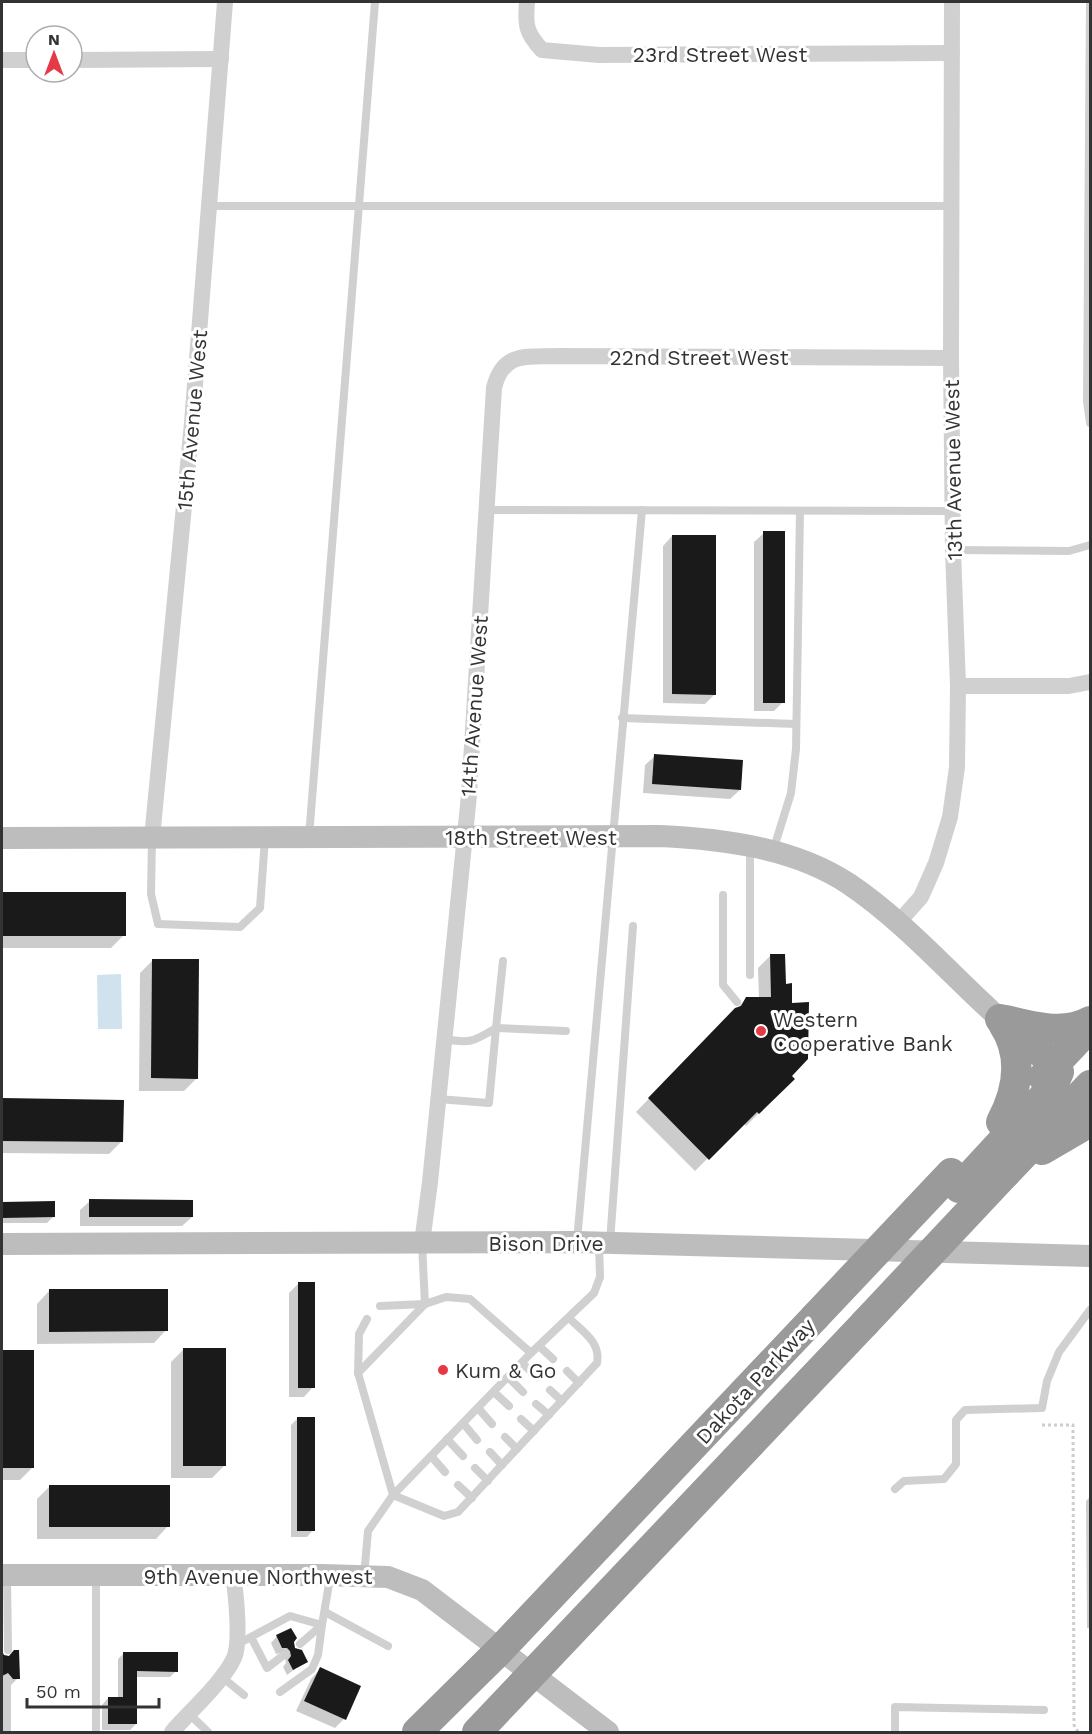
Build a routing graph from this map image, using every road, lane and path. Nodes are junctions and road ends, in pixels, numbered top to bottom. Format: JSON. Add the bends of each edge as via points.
{"nodes":[{"id":1,"x":225,"y":2,"type":"edge"},
{"id":2,"x":375,"y":2,"type":"edge"},
{"id":3,"x":527,"y":2,"type":"edge"},
{"id":4,"x":952,"y":2,"type":"edge"},
{"id":5,"x":1090,"y":2,"type":"edge"},
{"id":6,"x":952,"y":53,"type":"junction"},
{"id":7,"x":221,"y":59,"type":"junction"},
{"id":8,"x":2,"y":60,"type":"edge"},
{"id":9,"x":24,"y":60,"type":"edge"},
{"id":10,"x":84,"y":60,"type":"edge"},
{"id":11,"x":209,"y":206,"type":"junction"},
{"id":12,"x":359,"y":206,"type":"junction"},
{"id":13,"x":952,"y":206,"type":"junction"},
{"id":14,"x":951,"y":358,"type":"junction"},
{"id":15,"x":492,"y":418,"type":"joint"},
{"id":16,"x":1090,"y":423,"type":"edge"},
{"id":17,"x":487,"y":510,"type":"junction"},
{"id":18,"x":642,"y":510,"type":"junction"},
{"id":19,"x":800,"y":511,"type":"junction"},
{"id":20,"x":953,"y":512,"type":"junction"},
{"id":21,"x":1090,"y":545,"type":"edge"},
{"id":22,"x":953,"y":550,"type":"junction"},
{"id":23,"x":1090,"y":682,"type":"edge"},
{"id":24,"x":958,"y":686,"type":"junction"},
{"id":25,"x":622,"y":718,"type":"junction"},
{"id":26,"x":796,"y":724,"type":"junction"},
{"id":27,"x":611,"y":836,"type":"junction"},
{"id":28,"x":2,"y":838,"type":"edge"},
{"id":29,"x":152,"y":838,"type":"junction"},
{"id":30,"x":265,"y":838,"type":"junction"},
{"id":31,"x":308,"y":838,"type":"junction"},
{"id":32,"x":465,"y":838,"type":"junction"},
{"id":33,"x":750,"y":846,"type":"junction"},
{"id":34,"x":773,"y":852,"type":"junction"},
{"id":35,"x":723,"y":895,"type":"dead end"},
{"id":36,"x":898,"y":923,"type":"junction"},
{"id":37,"x":633,"y":926,"type":"dead end"},
{"id":38,"x":503,"y":961,"type":"dead end"},
{"id":39,"x":750,"y":975,"type":"dead end"},
{"id":40,"x":737,"y":1002,"type":"dead end"},
{"id":41,"x":1000,"y":1019,"type":"junction"},
{"id":42,"x":1090,"y":1021,"type":"edge"},
{"id":43,"x":1090,"y":1027,"type":"edge"},
{"id":44,"x":496,"y":1028,"type":"junction"},
{"id":45,"x":566,"y":1031,"type":"dead end"},
{"id":46,"x":444,"y":1039,"type":"junction"},
{"id":47,"x":1055,"y":1064,"type":"junction"},
{"id":48,"x":1090,"y":1085,"type":"edge"},
{"id":49,"x":438,"y":1099,"type":"junction"},
{"id":50,"x":1001,"y":1122,"type":"junction"},
{"id":51,"x":1090,"y":1122,"type":"edge"},
{"id":52,"x":1005,"y":1174,"type":"junction"},
{"id":53,"x":955,"y":1180,"type":"junction"},
{"id":54,"x":577,"y":1242,"type":"junction"},
{"id":55,"x":605,"y":1242,"type":"junction"},
{"id":56,"x":422,"y":1243,"type":"junction"},
{"id":57,"x":2,"y":1244,"type":"edge"},
{"id":58,"x":902,"y":1250,"type":"junction"},
{"id":59,"x":1090,"y":1256,"type":"edge"},
{"id":60,"x":424,"y":1304,"type":"junction"},
{"id":61,"x":381,"y":1306,"type":"dead end"},
{"id":62,"x":1090,"y":1310,"type":"edge"},
{"id":63,"x":569,"y":1318,"type":"junction"},
{"id":64,"x":367,"y":1319,"type":"dead end"},
{"id":65,"x":823,"y":1322,"type":"junction"},
{"id":66,"x":539,"y":1347,"type":"junction"},
{"id":67,"x":531,"y":1353,"type":"junction"},
{"id":68,"x":553,"y":1359,"type":"dead end"},
{"id":69,"x":522,"y":1363,"type":"junction"},
{"id":70,"x":567,"y":1371,"type":"dead end"},
{"id":71,"x":358,"y":1373,"type":"junction"},
{"id":72,"x":508,"y":1377,"type":"junction"},
{"id":73,"x":537,"y":1377,"type":"dead end"},
{"id":74,"x":579,"y":1383,"type":"junction"},
{"id":75,"x":550,"y":1389,"type":"dead end"},
{"id":76,"x":494,"y":1392,"type":"junction"},
{"id":77,"x":523,"y":1392,"type":"dead end"},
{"id":78,"x":562,"y":1401,"type":"junction"},
{"id":79,"x":537,"y":1404,"type":"dead end"},
{"id":80,"x":509,"y":1406,"type":"dead end"},
{"id":81,"x":478,"y":1408,"type":"junction"},
{"id":82,"x":549,"y":1415,"type":"junction"},
{"id":83,"x":521,"y":1419,"type":"dead end"},
{"id":84,"x":462,"y":1424,"type":"junction"},
{"id":85,"x":492,"y":1424,"type":"dead end"},
{"id":86,"x":1042,"y":1425,"type":"dead end"},
{"id":87,"x":534,"y":1431,"type":"junction"},
{"id":88,"x":505,"y":1437,"type":"dead end"},
{"id":89,"x":447,"y":1439,"type":"junction"},
{"id":90,"x":477,"y":1440,"type":"dead end"},
{"id":91,"x":752,"y":1441,"type":"junction"},
{"id":92,"x":517,"y":1449,"type":"junction"},
{"id":93,"x":489,"y":1452,"type":"dead end"},
{"id":94,"x":431,"y":1456,"type":"junction"},
{"id":95,"x":463,"y":1456,"type":"dead end"},
{"id":96,"x":502,"y":1465,"type":"junction"},
{"id":97,"x":475,"y":1468,"type":"dead end"},
{"id":98,"x":446,"y":1472,"type":"dead end"},
{"id":99,"x":488,"y":1481,"type":"junction"},
{"id":100,"x":458,"y":1485,"type":"dead end"},
{"id":101,"x":894,"y":1489,"type":"dead end"},
{"id":102,"x":393,"y":1495,"type":"junction"},
{"id":103,"x":472,"y":1498,"type":"junction"},
{"id":104,"x":4,"y":1575,"type":"edge"},
{"id":105,"x":330,"y":1575,"type":"junction"},
{"id":106,"x":96,"y":1576,"type":"junction"},
{"id":107,"x":234,"y":1576,"type":"junction"},
{"id":108,"x":364,"y":1576,"type":"junction"},
{"id":109,"x":325,"y":1612,"type":"junction"},
{"id":110,"x":322,"y":1625,"type":"junction"},
{"id":111,"x":243,"y":1641,"type":"junction"},
{"id":112,"x":300,"y":1644,"type":"dead end"},
{"id":113,"x":388,"y":1646,"type":"dead end"},
{"id":114,"x":8,"y":1650,"type":"dead end"},
{"id":115,"x":500,"y":1650,"type":"junction"},
{"id":116,"x":285,"y":1654,"type":"dead end"},
{"id":117,"x":532,"y":1674,"type":"junction"},
{"id":118,"x":222,"y":1677,"type":"junction"},
{"id":119,"x":7,"y":1679,"type":"dead end"},
{"id":120,"x":280,"y":1692,"type":"dead end"},
{"id":121,"x":244,"y":1695,"type":"dead end"},
{"id":122,"x":1044,"y":1710,"type":"dead end"},
{"id":123,"x":188,"y":1713,"type":"junction"},
{"id":124,"x":8,"y":1732,"type":"edge"},
{"id":125,"x":96,"y":1732,"type":"edge"},
{"id":126,"x":172,"y":1732,"type":"edge"},
{"id":127,"x":208,"y":1732,"type":"edge"},
{"id":128,"x":417,"y":1732,"type":"edge"},
{"id":129,"x":477,"y":1732,"type":"edge"},
{"id":130,"x":608,"y":1732,"type":"edge"},
{"id":131,"x":895,"y":1732,"type":"edge"},
{"id":132,"x":1078,"y":1732,"type":"edge"}],
"edges":[{"from":1,"to":7,"type":"street","name":"15th Avenue West"},
{"from":2,"to":12,"type":"lane"},
{"from":3,"to":6,"type":"street","name":"23rd Street West","via":[[529,36],[542,50],[599,55]]},
{"from":4,"to":6,"type":"street","name":"13th Avenue West"},
{"from":5,"to":16,"type":"lane"},
{"from":6,"to":13,"type":"street","name":"13th Avenue West"},
{"from":7,"to":10,"type":"street"},
{"from":7,"to":11,"type":"street","name":"15th Avenue West"},
{"from":8,"to":9,"type":"street"},
{"from":11,"to":12,"type":"lane"},
{"from":11,"to":29,"type":"street","name":"15th Avenue West"},
{"from":12,"to":13,"type":"lane"},
{"from":12,"to":31,"type":"lane"},
{"from":13,"to":14,"type":"street","name":"13th Avenue West"},
{"from":14,"to":15,"type":"street","name":"22nd Street West","via":[[522,358],[508,362],[498,372]]},
{"from":14,"to":20,"type":"street","name":"13th Avenue West"},
{"from":15,"to":17,"type":"street","name":"14th Avenue West"},
{"from":17,"to":18,"type":"lane"},
{"from":17,"to":32,"type":"street","name":"14th Avenue West"},
{"from":18,"to":19,"type":"lane"},
{"from":18,"to":25,"type":"lane"},
{"from":19,"to":20,"type":"lane"},
{"from":19,"to":26,"type":"lane"},
{"from":20,"to":22,"type":"street","name":"13th Avenue West"},
{"from":21,"to":22,"type":"lane","via":[[1069,551]]},
{"from":22,"to":24,"type":"street","name":"13th Avenue West"},
{"from":23,"to":24,"type":"street","via":[[1069,686]]},
{"from":24,"to":36,"type":"street","name":"13th Avenue West","via":[[957,767],[950,817],[928,885]]},
{"from":25,"to":26,"type":"lane"},
{"from":25,"to":27,"type":"lane"},
{"from":26,"to":34,"type":"lane","via":[[791,793]]},
{"from":27,"to":32,"type":"street","name":"18th Street West"},
{"from":27,"to":33,"type":"street","name":"18th Street West","via":[[693,838]]},
{"from":27,"to":54,"type":"lane"},
{"from":28,"to":29,"type":"street","name":"18th Street West"},
{"from":29,"to":30,"type":"street","name":"18th Street West"},
{"from":29,"to":30,"type":"lane","via":[[151,894],[158,924],[240,927],[260,908]]},
{"from":30,"to":31,"type":"street","name":"18th Street West"},
{"from":31,"to":32,"type":"street","name":"18th Street West"},
{"from":32,"to":46,"type":"street","name":"14th Avenue West"},
{"from":33,"to":34,"type":"street","name":"18th Street West"},
{"from":33,"to":39,"type":"lane"},
{"from":34,"to":36,"type":"street","name":"18th Street West","via":[[849,884]]},
{"from":35,"to":40,"type":"lane","via":[[723,985]]},
{"from":36,"to":41,"type":"street","name":"18th Street West"},
{"from":37,"to":55,"type":"lane"},
{"from":38,"to":44,"type":"lane"},
{"from":41,"to":42,"type":"highway","via":[[1054,1029]]},
{"from":41,"to":47,"type":"highway"},
{"from":41,"to":50,"type":"highway","via":[[1012,1038],[1017,1060],[1015,1086]]},
{"from":43,"to":47,"type":"highway","name":"Dakota Parkway"},
{"from":44,"to":45,"type":"lane"},
{"from":44,"to":46,"type":"lane","via":[[465,1043]]},
{"from":44,"to":49,"type":"lane","via":[[489,1103]]},
{"from":46,"to":49,"type":"street","name":"14th Avenue West"},
{"from":47,"to":50,"type":"highway","name":"Dakota Parkway"},
{"from":47,"to":53,"type":"highway","via":[[1059,1072],[1044,1096]]},
{"from":48,"to":52,"type":"highway","name":"Dakota Parkway"},
{"from":49,"to":56,"type":"street","name":"14th Avenue West"},
{"from":50,"to":53,"type":"highway","name":"Dakota Parkway"},
{"from":51,"to":52,"type":"highway"},
{"from":52,"to":91,"type":"highway","name":"Dakota Parkway","bridge":true},
{"from":53,"to":58,"type":"highway"},
{"from":53,"to":65,"type":"highway","name":"Dakota Parkway","bridge":true},
{"from":54,"to":55,"type":"street","name":"Bison Drive"},
{"from":54,"to":56,"type":"street","name":"Bison Drive"},
{"from":55,"to":58,"type":"street","name":"Bison Drive"},
{"from":55,"to":63,"type":"lane","via":[[594,1293]]},
{"from":56,"to":57,"type":"street","name":"Bison Drive"},
{"from":56,"to":60,"type":"lane"},
{"from":58,"to":59,"type":"street","name":"Bison Drive"},
{"from":58,"to":65,"type":"highway"},
{"from":60,"to":61,"type":"lane"},
{"from":60,"to":67,"type":"lane","via":[[446,1297],[470,1299]]},
{"from":60,"to":71,"type":"lane"},
{"from":62,"to":101,"type":"lane","via":[[1059,1352],[1047,1381],[1042,1408],[965,1410],[956,1420],[956,1464],[944,1479],[904,1481]]},
{"from":63,"to":66,"type":"lane"},
{"from":63,"to":74,"type":"lane","via":[[599,1353],[597,1363]]},
{"from":64,"to":71,"type":"lane","via":[[359,1335]]},
{"from":65,"to":91,"type":"highway","via":[[788,1373]]},
{"from":65,"to":115,"type":"highway","name":"Dakota Parkway"},
{"from":66,"to":67,"type":"lane"},
{"from":66,"to":68,"type":"lane"},
{"from":67,"to":69,"type":"lane"},
{"from":69,"to":72,"type":"lane"},
{"from":69,"to":73,"type":"lane"},
{"from":70,"to":74,"type":"lane"},
{"from":71,"to":102,"type":"lane"},
{"from":72,"to":76,"type":"lane"},
{"from":72,"to":77,"type":"lane"},
{"from":74,"to":78,"type":"lane"},
{"from":75,"to":78,"type":"lane"},
{"from":76,"to":80,"type":"lane"},
{"from":76,"to":81,"type":"lane"},
{"from":78,"to":82,"type":"lane"},
{"from":79,"to":82,"type":"lane"},
{"from":81,"to":84,"type":"lane"},
{"from":81,"to":85,"type":"lane"},
{"from":82,"to":87,"type":"lane"},
{"from":83,"to":87,"type":"lane"},
{"from":84,"to":89,"type":"lane"},
{"from":84,"to":90,"type":"lane"},
{"from":86,"to":132,"type":"path","via":[[1073,1425],[1074,1725]]},
{"from":87,"to":92,"type":"lane"},
{"from":88,"to":92,"type":"lane"},
{"from":89,"to":94,"type":"lane"},
{"from":89,"to":95,"type":"lane"},
{"from":91,"to":117,"type":"highway","name":"Dakota Parkway"},
{"from":92,"to":96,"type":"lane"},
{"from":93,"to":96,"type":"lane"},
{"from":94,"to":98,"type":"lane"},
{"from":94,"to":102,"type":"lane"},
{"from":96,"to":99,"type":"lane"},
{"from":97,"to":99,"type":"lane"},
{"from":99,"to":103,"type":"lane"},
{"from":100,"to":103,"type":"lane"},
{"from":102,"to":103,"type":"lane","via":[[444,1516],[458,1512]]},
{"from":102,"to":108,"type":"lane","via":[[368,1531]]},
{"from":104,"to":106,"type":"street","name":"9th Avenue Northwest"},
{"from":104,"to":114,"type":"lane"},
{"from":105,"to":107,"type":"street","name":"9th Avenue Northwest"},
{"from":105,"to":108,"type":"street","name":"9th Avenue Northwest"},
{"from":105,"to":109,"type":"lane"},
{"from":106,"to":107,"type":"street","name":"9th Avenue Northwest"},
{"from":106,"to":125,"type":"lane"},
{"from":107,"to":111,"type":"street"},
{"from":108,"to":115,"type":"street","name":"9th Avenue Northwest","via":[[388,1577],[422,1590]]},
{"from":109,"to":110,"type":"lane"},
{"from":109,"to":113,"type":"lane"},
{"from":110,"to":111,"type":"lane","via":[[290,1616]]},
{"from":110,"to":112,"type":"lane"},
{"from":110,"to":120,"type":"lane","via":[[312,1670]]},
{"from":111,"to":116,"type":"lane","via":[[267,1668]]},
{"from":111,"to":118,"type":"street"},
{"from":115,"to":117,"type":"street","name":"9th Avenue Northwest"},
{"from":115,"to":128,"type":"highway","name":"Dakota Parkway"},
{"from":117,"to":129,"type":"highway","name":"Dakota Parkway"},
{"from":117,"to":130,"type":"street","name":"9th Avenue Northwest"},
{"from":118,"to":121,"type":"lane"},
{"from":118,"to":123,"type":"street"},
{"from":119,"to":124,"type":"lane"},
{"from":122,"to":131,"type":"lane","via":[[895,1707]]},
{"from":123,"to":126,"type":"street"},
{"from":123,"to":127,"type":"lane"}]}
